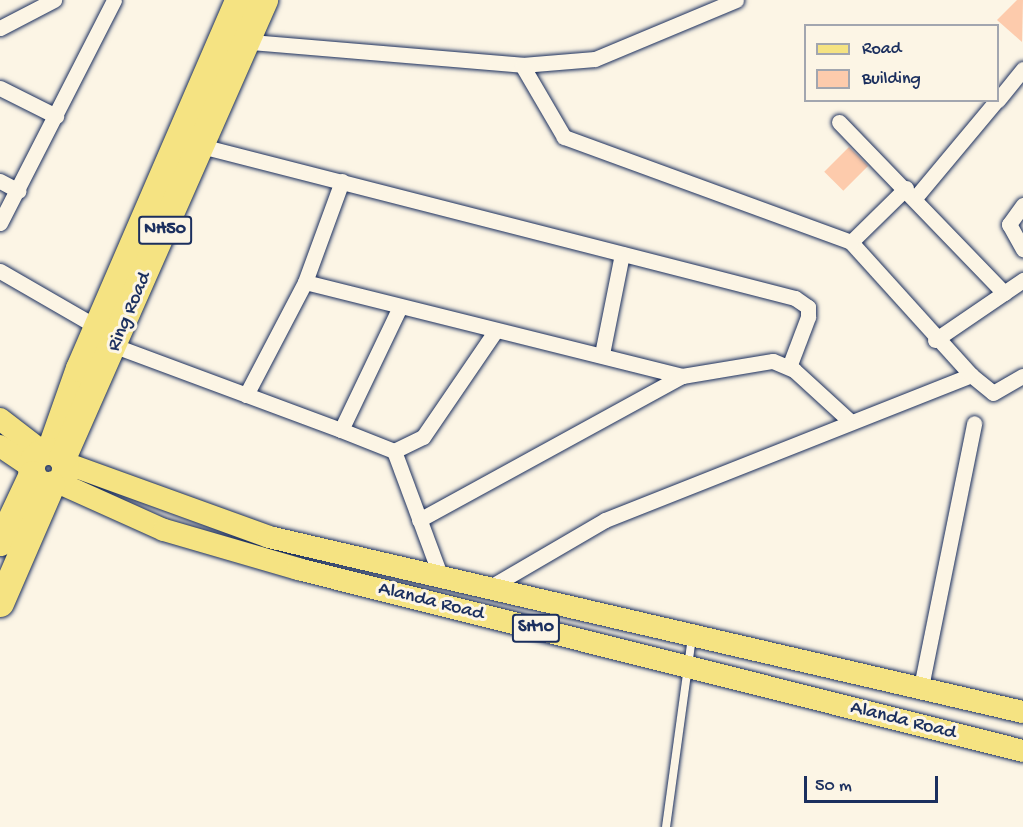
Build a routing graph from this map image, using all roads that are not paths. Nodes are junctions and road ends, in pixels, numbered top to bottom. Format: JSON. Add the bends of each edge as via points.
{"nodes":[{"id":1,"x":54,"y":0,"type":"edge"},
{"id":2,"x":114,"y":0,"type":"edge"},
{"id":3,"x":238,"y":0,"type":"edge"},
{"id":4,"x":264,"y":0,"type":"edge"},
{"id":5,"x":736,"y":0,"type":"edge"},
{"id":6,"x":0,"y":28,"type":"edge"},
{"id":7,"x":234,"y":41,"type":"junction"},
{"id":8,"x":522,"y":65,"type":"junction"},
{"id":9,"x":1023,"y":69,"type":"edge"},
{"id":10,"x":0,"y":88,"type":"edge"},
{"id":11,"x":999,"y":98,"type":"edge"},
{"id":12,"x":995,"y":102,"type":"edge"},
{"id":13,"x":56,"y":116,"type":"junction"},
{"id":14,"x":839,"y":122,"type":"dead end"},
{"id":15,"x":201,"y":146,"type":"junction"},
{"id":16,"x":0,"y":181,"type":"edge"},
{"id":17,"x":342,"y":181,"type":"junction"},
{"id":18,"x":19,"y":191,"type":"junction"},
{"id":19,"x":910,"y":193,"type":"junction"},
{"id":20,"x":1023,"y":205,"type":"edge"},
{"id":21,"x":0,"y":223,"type":"edge"},
{"id":22,"x":851,"y":243,"type":"junction"},
{"id":23,"x":1023,"y":249,"type":"edge"},
{"id":24,"x":622,"y":254,"type":"junction"},
{"id":25,"x":0,"y":271,"type":"edge"},
{"id":26,"x":1023,"y":280,"type":"edge"},
{"id":27,"x":305,"y":282,"type":"junction"},
{"id":28,"x":1004,"y":293,"type":"junction"},
{"id":29,"x":400,"y":307,"type":"junction"},
{"id":30,"x":494,"y":333,"type":"junction"},
{"id":31,"x":106,"y":336,"type":"junction"},
{"id":32,"x":935,"y":340,"type":"junction"},
{"id":33,"x":602,"y":354,"type":"junction"},
{"id":34,"x":789,"y":367,"type":"junction"},
{"id":35,"x":971,"y":375,"type":"junction"},
{"id":36,"x":682,"y":376,"type":"junction"},
{"id":37,"x":1023,"y":376,"type":"edge"},
{"id":38,"x":246,"y":395,"type":"junction"},
{"id":39,"x":0,"y":419,"type":"edge"},
{"id":40,"x":851,"y":422,"type":"junction"},
{"id":41,"x":974,"y":423,"type":"dead end"},
{"id":42,"x":341,"y":430,"type":"junction"},
{"id":43,"x":0,"y":446,"type":"edge"},
{"id":44,"x":394,"y":451,"type":"junction"},
{"id":45,"x":49,"y":466,"type":"junction"},
{"id":46,"x":420,"y":519,"type":"junction"},
{"id":47,"x":0,"y":542,"type":"edge"},
{"id":48,"x":440,"y":574,"type":"junction"},
{"id":49,"x":492,"y":586,"type":"junction"},
{"id":50,"x":0,"y":603,"type":"edge"},
{"id":51,"x":693,"y":633,"type":"junction"},
{"id":52,"x":685,"y":666,"type":"junction"},
{"id":53,"x":921,"y":687,"type":"junction"},
{"id":54,"x":1023,"y":712,"type":"edge"},
{"id":55,"x":1023,"y":751,"type":"edge"},
{"id":56,"x":666,"y":827,"type":"edge"}],
"edges":[{"from":1,"to":6,"type":"street"},
{"from":2,"to":13,"type":"street"},
{"from":3,"to":7,"type":"highway","name":"Ring Road","number":"NH50"},
{"from":4,"to":7,"type":"highway","name":"Ring Road","number":"NH50"},
{"from":5,"to":8,"type":"street","via":[[660,36],[595,59]]},
{"from":7,"to":8,"type":"street"},
{"from":7,"to":15,"type":"highway","name":"Ring Road","number":"NH50"},
{"from":7,"to":31,"type":"highway","name":"Ring Road","number":"NH50"},
{"from":8,"to":22,"type":"street","via":[[564,137]]},
{"from":9,"to":11,"type":"street"},
{"from":10,"to":13,"type":"street"},
{"from":12,"to":19,"type":"street"},
{"from":13,"to":18,"type":"street"},
{"from":14,"to":19,"type":"street"},
{"from":15,"to":17,"type":"street"},
{"from":15,"to":31,"type":"highway","name":"Ring Road","number":"NH50"},
{"from":16,"to":18,"type":"street"},
{"from":17,"to":24,"type":"street"},
{"from":17,"to":27,"type":"street"},
{"from":18,"to":21,"type":"street"},
{"from":19,"to":22,"type":"street"},
{"from":19,"to":28,"type":"street"},
{"from":20,"to":23,"type":"street","via":[[1009,224]]},
{"from":22,"to":32,"type":"street"},
{"from":24,"to":33,"type":"street"},
{"from":24,"to":34,"type":"street","via":[[802,302],[808,317]]},
{"from":25,"to":31,"type":"street"},
{"from":26,"to":28,"type":"street"},
{"from":27,"to":29,"type":"street"},
{"from":27,"to":38,"type":"street"},
{"from":28,"to":32,"type":"street"},
{"from":29,"to":30,"type":"street"},
{"from":29,"to":42,"type":"street"},
{"from":30,"to":33,"type":"street"},
{"from":30,"to":44,"type":"street","via":[[436,425]]},
{"from":31,"to":38,"type":"street"},
{"from":31,"to":45,"type":"highway","name":"Ring Road","number":"NH50"},
{"from":32,"to":35,"type":"street"},
{"from":33,"to":36,"type":"street"},
{"from":34,"to":36,"type":"street","via":[[760,361]]},
{"from":34,"to":40,"type":"street"},
{"from":35,"to":37,"type":"street","via":[[993,393]]},
{"from":35,"to":40,"type":"street"},
{"from":36,"to":46,"type":"street"},
{"from":38,"to":42,"type":"street"},
{"from":39,"to":45,"type":"main road","name":"Alanda Road","number":"SH10"},
{"from":40,"to":49,"type":"street","via":[[605,520]]},
{"from":41,"to":53,"type":"street"},
{"from":42,"to":44,"type":"street"},
{"from":43,"to":45,"type":"main road","name":"Alanda Road","number":"SH10"},
{"from":44,"to":46,"type":"street"},
{"from":45,"to":47,"type":"highway","name":"Ring Road","number":"NH50"},
{"from":45,"to":48,"type":"main road","name":"Alanda Road","number":"SH10","via":[[250,532]]},
{"from":45,"to":50,"type":"highway","name":"Ring Road","number":"NH50"},
{"from":45,"to":52,"type":"main road","name":"Alanda Road","number":"SH10","via":[[186,537]]},
{"from":46,"to":48,"type":"street"},
{"from":48,"to":49,"type":"main road","name":"Alanda Road","number":"SH10"},
{"from":49,"to":51,"type":"main road","name":"Alanda Road","number":"SH10"},
{"from":51,"to":52,"type":"lane"},
{"from":51,"to":53,"type":"main road","name":"Alanda Road","number":"SH10"},
{"from":52,"to":55,"type":"main road","name":"Alanda Road","number":"SH10"},
{"from":52,"to":56,"type":"lane"},
{"from":53,"to":54,"type":"main road","name":"Alanda Road","number":"SH10"}]}
